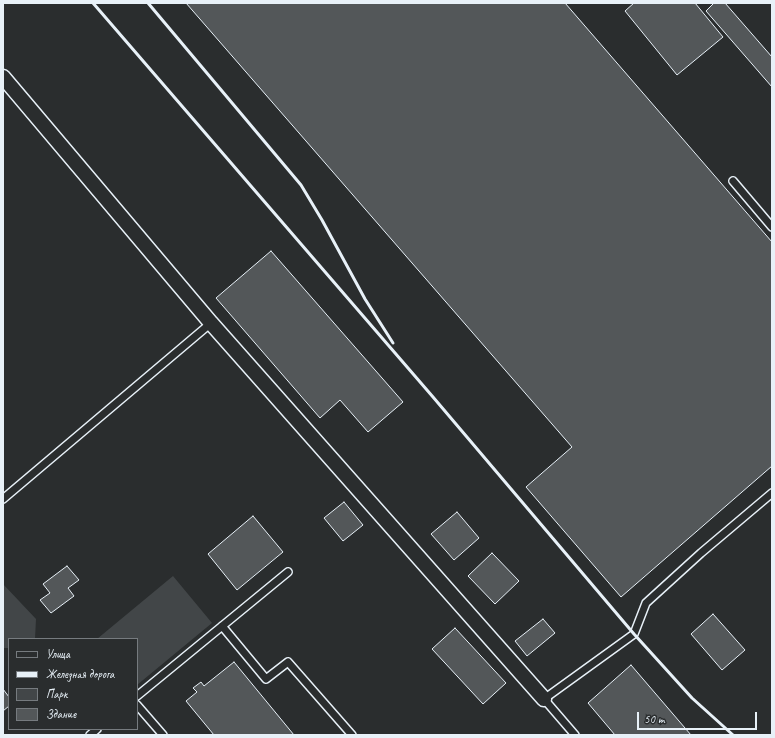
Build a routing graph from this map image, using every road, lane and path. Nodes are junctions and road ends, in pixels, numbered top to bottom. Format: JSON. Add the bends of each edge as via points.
{"nodes":[{"id":1,"x":3,"y":76,"type":"edge"},
{"id":2,"x":733,"y":181,"type":"dead end"},
{"id":3,"x":772,"y":227,"type":"edge"},
{"id":4,"x":211,"y":323,"type":"junction"},
{"id":5,"x":772,"y":493,"type":"edge"},
{"id":6,"x":3,"y":499,"type":"edge"},
{"id":7,"x":288,"y":572,"type":"dead end"},
{"id":8,"x":222,"y":626,"type":"junction"},
{"id":9,"x":138,"y":695,"type":"edge"},
{"id":10,"x":544,"y":699,"type":"junction"},
{"id":11,"x":138,"y":706,"type":"edge"},
{"id":12,"x":163,"y":735,"type":"edge"},
{"id":13,"x":352,"y":735,"type":"edge"},
{"id":14,"x":575,"y":735,"type":"edge"}],
"edges":[{"from":1,"to":4,"type":"street"},
{"from":2,"to":3,"type":"lane"},
{"from":4,"to":6,"type":"lane"},
{"from":4,"to":10,"type":"street"},
{"from":5,"to":10,"type":"lane","via":[[700,553],[646,603],[634,634]]},
{"from":7,"to":8,"type":"lane"},
{"from":8,"to":9,"type":"lane"},
{"from":8,"to":13,"type":"lane","via":[[266,679],[288,662]]},
{"from":10,"to":14,"type":"lane"},
{"from":11,"to":12,"type":"lane"}]}
